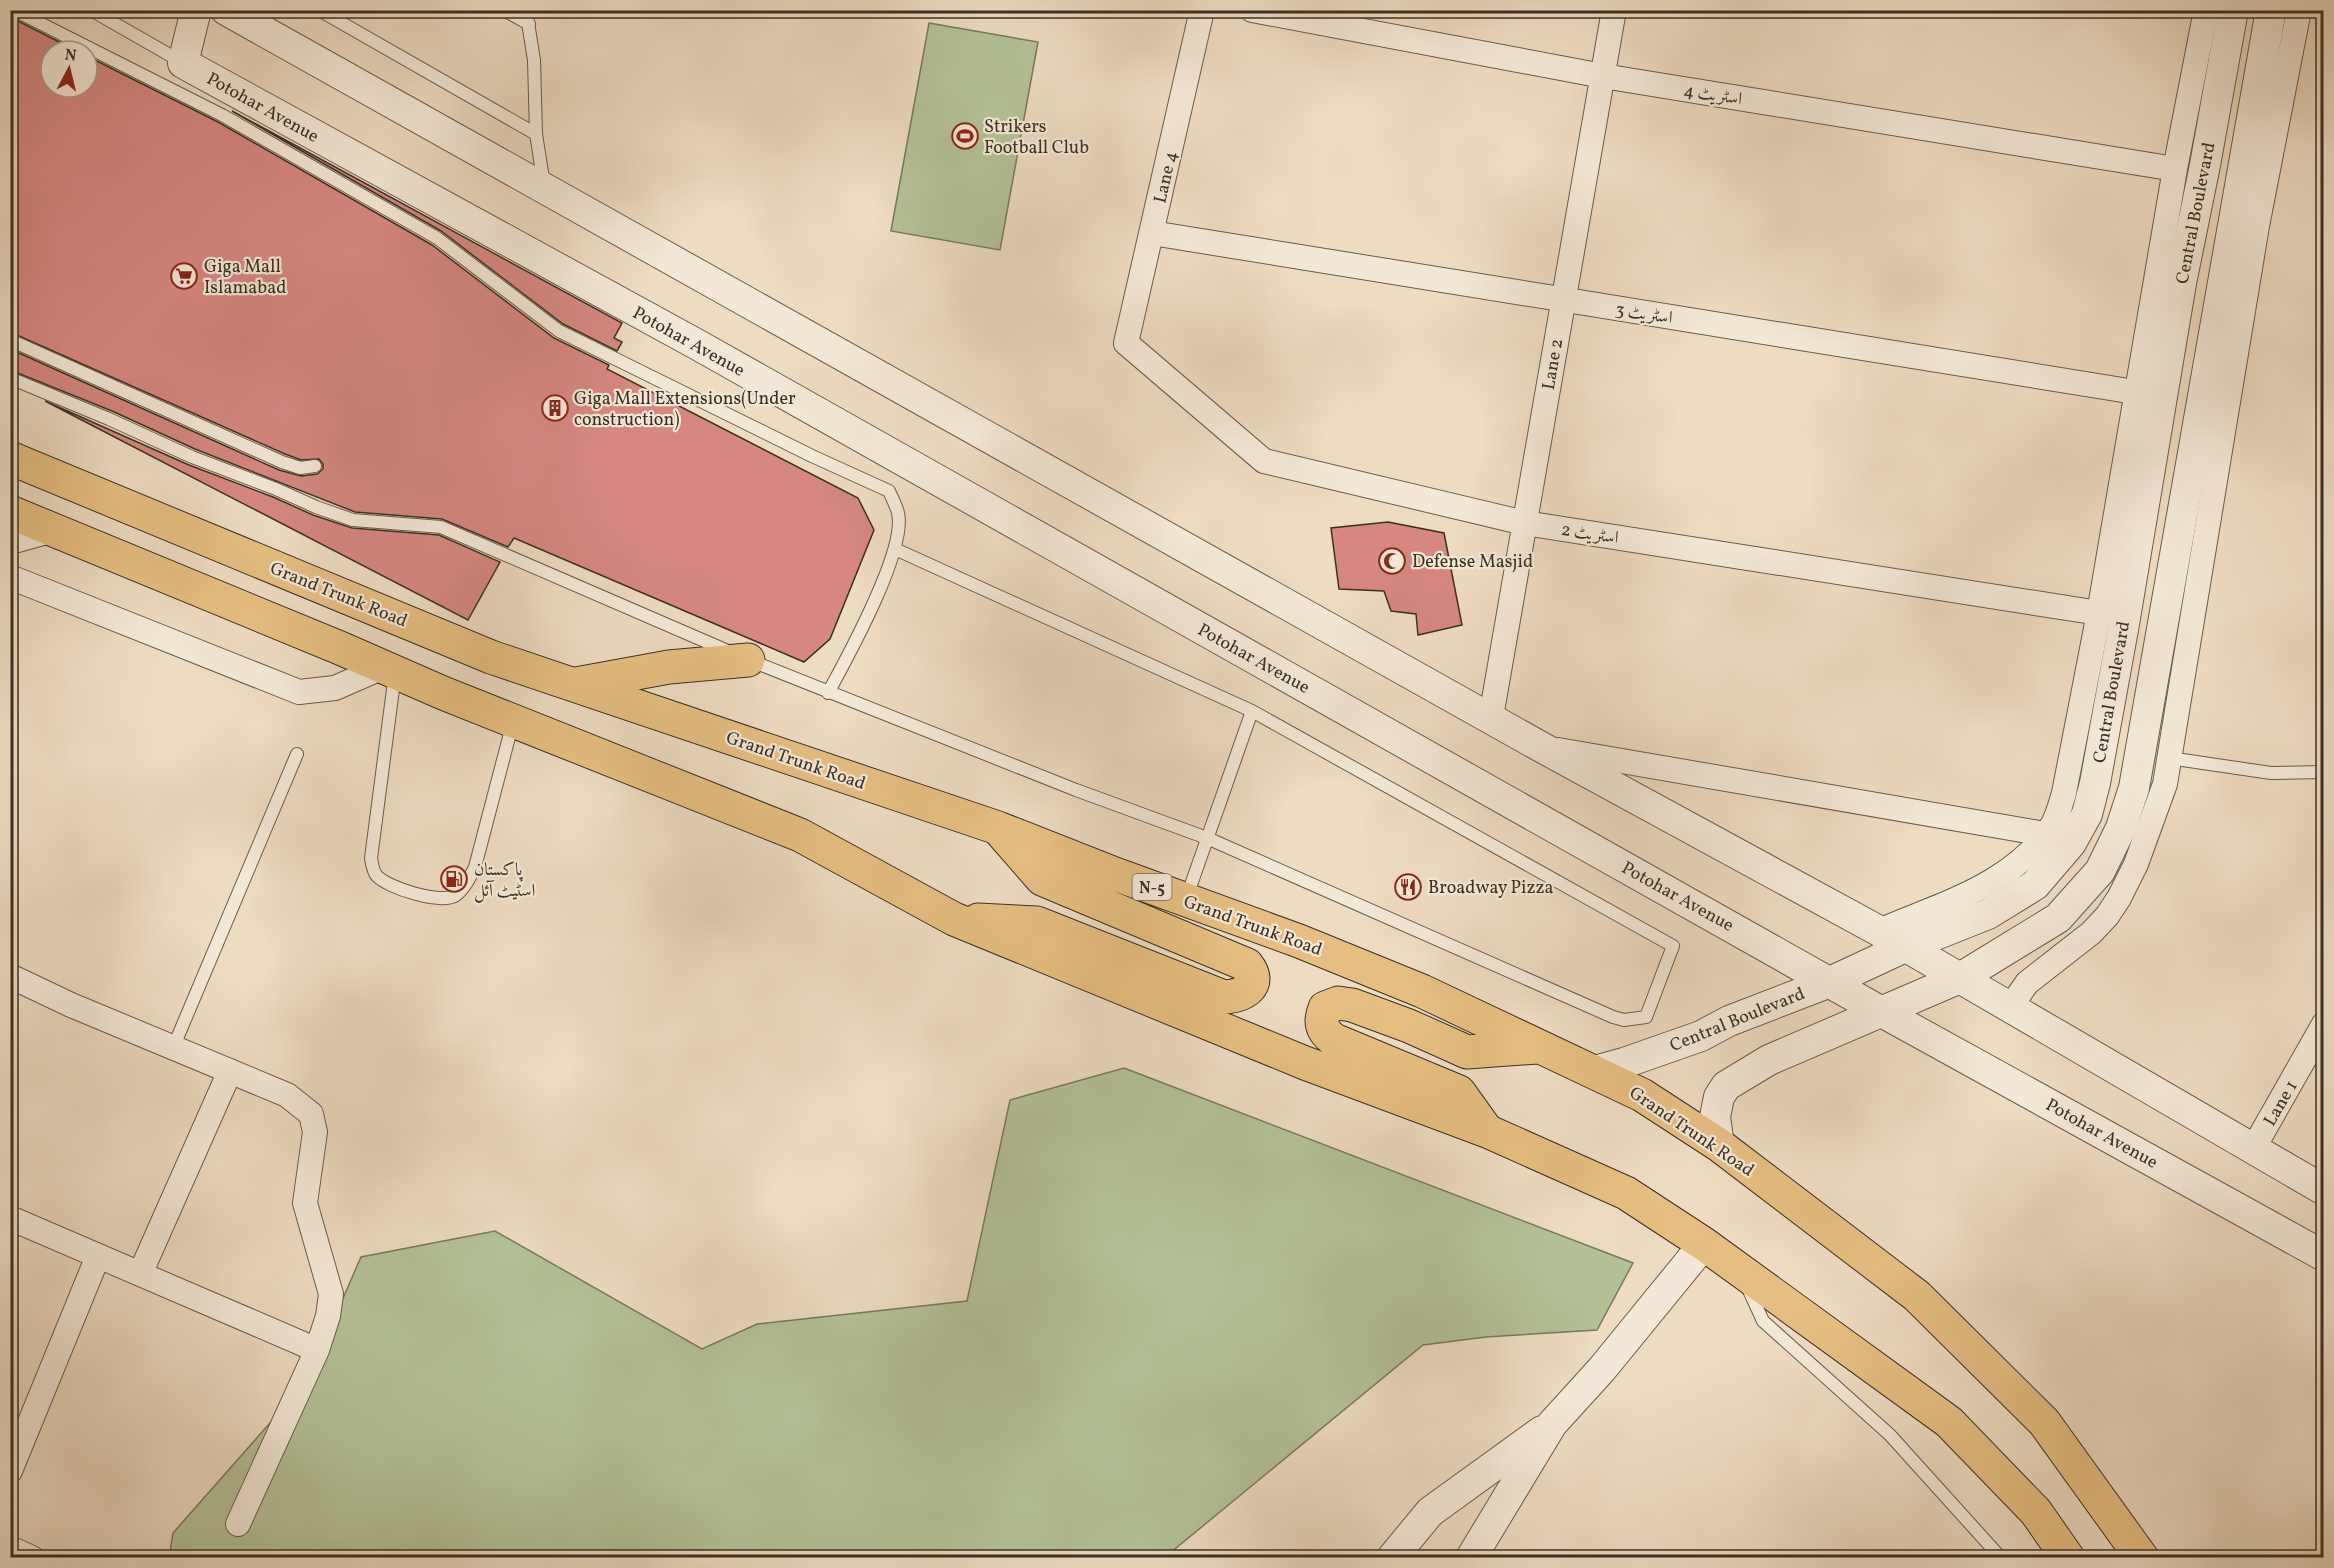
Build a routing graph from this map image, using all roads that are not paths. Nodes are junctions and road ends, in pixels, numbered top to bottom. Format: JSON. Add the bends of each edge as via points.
{"nodes":[{"id":1,"x":14,"y":10,"type":"edge"},
{"id":2,"x":91,"y":10,"type":"edge"},
{"id":3,"x":196,"y":10,"type":"edge"},
{"id":4,"x":226,"y":10,"type":"edge"},
{"id":5,"x":319,"y":10,"type":"edge"},
{"id":6,"x":504,"y":10,"type":"edge"},
{"id":7,"x":526,"y":10,"type":"edge"},
{"id":8,"x":1202,"y":10,"type":"edge"},
{"id":9,"x":1252,"y":10,"type":"edge"},
{"id":10,"x":1614,"y":10,"type":"edge"},
{"id":11,"x":2206,"y":10,"type":"edge"},
{"id":12,"x":2233,"y":10,"type":"edge"},
{"id":13,"x":2271,"y":10,"type":"edge"},
{"id":14,"x":2299,"y":10,"type":"edge"},
{"id":15,"x":529,"y":24,"type":"junction"},
{"id":16,"x":183,"y":63,"type":"junction"},
{"id":17,"x":1603,"y":76,"type":"junction"},
{"id":18,"x":536,"y":134,"type":"junction"},
{"id":19,"x":2257,"y":162,"type":"junction"},
{"id":20,"x":2175,"y":169,"type":"junction"},
{"id":21,"x":544,"y":188,"type":"junction"},
{"id":22,"x":1152,"y":233,"type":"junction"},
{"id":23,"x":2168,"y":281,"type":"junction"},
{"id":24,"x":1563,"y":300,"type":"junction"},
{"id":25,"x":10,"y":340,"type":"edge"},
{"id":26,"x":1126,"y":343,"type":"joint"},
{"id":27,"x":10,"y":378,"type":"edge"},
{"id":28,"x":2135,"y":392,"type":"junction"},
{"id":29,"x":10,"y":438,"type":"edge"},
{"id":30,"x":25,"y":464,"type":"edge"},
{"id":31,"x":315,"y":466,"type":"dead end"},
{"id":32,"x":10,"y":512,"type":"edge"},
{"id":33,"x":1525,"y":522,"type":"junction"},
{"id":34,"x":49,"y":528,"type":"junction"},
{"id":35,"x":10,"y":539,"type":"edge"},
{"id":36,"x":895,"y":549,"type":"junction"},
{"id":37,"x":10,"y":577,"type":"edge"},
{"id":38,"x":2099,"y":613,"type":"junction"},
{"id":39,"x":748,"y":660,"type":"junction"},
{"id":40,"x":389,"y":670,"type":"junction"},
{"id":41,"x":574,"y":685,"type":"junction"},
{"id":42,"x":828,"y":693,"type":"junction"},
{"id":43,"x":1252,"y":711,"type":"junction"},
{"id":44,"x":1491,"y":717,"type":"junction"},
{"id":45,"x":514,"y":720,"type":"junction"},
{"id":46,"x":1543,"y":748,"type":"junction"},
{"id":47,"x":297,"y":754,"type":"dead end"},
{"id":48,"x":2169,"y":758,"type":"junction"},
{"id":49,"x":2324,"y":772,"type":"edge"},
{"id":50,"x":998,"y":828,"type":"junction"},
{"id":51,"x":2046,"y":834,"type":"junction"},
{"id":52,"x":1207,"y":838,"type":"junction"},
{"id":53,"x":1186,"y":900,"type":"junction"},
{"id":54,"x":954,"y":919,"type":"junction"},
{"id":55,"x":1879,"y":930,"type":"junction"},
{"id":56,"x":1905,"y":947,"type":"junction"},
{"id":57,"x":10,"y":976,"type":"edge"},
{"id":58,"x":1960,"y":978,"type":"junction"},
{"id":59,"x":1830,"y":982,"type":"junction"},
{"id":60,"x":2010,"y":1006,"type":"junction"},
{"id":61,"x":1880,"y":1011,"type":"junction"},
{"id":62,"x":2324,"y":1024,"type":"edge"},
{"id":63,"x":1541,"y":1046,"type":"junction"},
{"id":64,"x":173,"y":1048,"type":"junction"},
{"id":65,"x":230,"y":1071,"type":"junction"},
{"id":66,"x":1594,"y":1071,"type":"junction"},
{"id":67,"x":1487,"y":1131,"type":"junction"},
{"id":68,"x":1719,"y":1144,"type":"junction"},
{"id":69,"x":2253,"y":1149,"type":"junction"},
{"id":70,"x":2324,"y":1190,"type":"edge"},
{"id":71,"x":10,"y":1218,"type":"edge"},
{"id":72,"x":1704,"y":1244,"type":"junction"},
{"id":73,"x":98,"y":1256,"type":"junction"},
{"id":74,"x":2324,"y":1256,"type":"edge"},
{"id":75,"x":1741,"y":1271,"type":"junction"},
{"id":76,"x":140,"y":1274,"type":"junction"},
{"id":77,"x":317,"y":1350,"type":"junction"},
{"id":78,"x":1552,"y":1424,"type":"junction"},
{"id":79,"x":10,"y":1471,"type":"edge"},
{"id":80,"x":238,"y":1524,"type":"dead end"},
{"id":81,"x":10,"y":1548,"type":"edge"},
{"id":82,"x":32,"y":1557,"type":"edge"},
{"id":83,"x":1392,"y":1557,"type":"edge"},
{"id":84,"x":1470,"y":1557,"type":"edge"},
{"id":85,"x":2001,"y":1557,"type":"edge"},
{"id":86,"x":2068,"y":1557,"type":"edge"},
{"id":87,"x":2142,"y":1557,"type":"edge"}],
"edges":[{"from":1,"to":36,"type":"lane","via":[[222,115],[437,238],[559,331],[889,491],[899,514]]},
{"from":2,"to":16,"type":"lane"},
{"from":3,"to":16,"type":"street"},
{"from":4,"to":21,"type":"street"},
{"from":5,"to":18,"type":"lane"},
{"from":6,"to":15,"type":"lane"},
{"from":7,"to":15,"type":"lane"},
{"from":8,"to":22,"type":"street","name":"Lane 4"},
{"from":9,"to":17,"type":"street","name":"اسٹریٹ 4"},
{"from":10,"to":17,"type":"street","name":"Lane 2"},
{"from":11,"to":20,"type":"street"},
{"from":12,"to":23,"type":"street","name":"Central Boulevard","via":[[2207,154]]},
{"from":13,"to":19,"type":"street"},
{"from":14,"to":19,"type":"street"},
{"from":15,"to":18,"type":"lane"},
{"from":16,"to":59,"type":"street","name":"Potohar Avenue","via":[[708,351]]},
{"from":17,"to":20,"type":"street","name":"اسٹریٹ 4"},
{"from":17,"to":24,"type":"street","name":"Lane 2"},
{"from":18,"to":21,"type":"lane"},
{"from":19,"to":48,"type":"street"},
{"from":19,"to":58,"type":"street","via":[[2134,788],[2121,828],[2100,871],[2058,918]]},
{"from":20,"to":23,"type":"street"},
{"from":21,"to":44,"type":"street"},
{"from":22,"to":24,"type":"street","name":"اسٹریٹ 3"},
{"from":22,"to":26,"type":"street","name":"Lane 4"},
{"from":23,"to":28,"type":"street"},
{"from":23,"to":56,"type":"street","name":"Central Boulevard","via":[[2124,624],[2087,814],[2071,843],[2035,885],[1988,914]]},
{"from":24,"to":28,"type":"street","name":"اسٹریٹ 3"},
{"from":24,"to":33,"type":"street","name":"Lane 2"},
{"from":25,"to":31,"type":"lane","via":[[282,462],[300,468]]},
{"from":26,"to":33,"type":"street","name":"اسٹریٹ 2","via":[[1264,461]]},
{"from":27,"to":39,"type":"lane","via":[[192,458],[353,520],[441,527]]},
{"from":28,"to":38,"type":"street"},
{"from":29,"to":30,"type":"highway"},
{"from":30,"to":41,"type":"highway","name":"Grand Trunk Road","number":"N-5","via":[[491,657]]},
{"from":32,"to":34,"type":"highway"},
{"from":33,"to":38,"type":"street","name":"اسٹریٹ 2"},
{"from":33,"to":44,"type":"street","name":"Lane 2"},
{"from":34,"to":35,"type":"street"},
{"from":34,"to":40,"type":"highway"},
{"from":36,"to":42,"type":"lane","via":[[861,632]]},
{"from":36,"to":43,"type":"lane"},
{"from":37,"to":40,"type":"street","via":[[299,692],[335,688]]},
{"from":38,"to":51,"type":"street","via":[[2064,794]]},
{"from":39,"to":41,"type":"highway","via":[[679,665]]},
{"from":39,"to":42,"type":"lane"},
{"from":40,"to":45,"type":"highway"},
{"from":40,"to":45,"type":"lane","via":[[370,858],[375,874],[403,891],[445,898],[455,896],[467,883],[475,867]]},
{"from":41,"to":50,"type":"highway","name":"Grand Trunk Road","number":"N-5"},
{"from":42,"to":52,"type":"lane"},
{"from":43,"to":52,"type":"lane"},
{"from":43,"to":52,"type":"lane","via":[[1673,946],[1646,1017],[1624,1020]]},
{"from":44,"to":46,"type":"street"},
{"from":45,"to":54,"type":"highway","via":[[800,835]]},
{"from":46,"to":51,"type":"street"},
{"from":46,"to":55,"type":"street"},
{"from":47,"to":64,"type":"lane"},
{"from":48,"to":49,"type":"lane","via":[[2271,773]]},
{"from":48,"to":60,"type":"street","via":[[2165,784],[2136,864],[2119,898],[2091,933],[2027,983]]},
{"from":50,"to":53,"type":"highway","name":"Grand Trunk Road","number":"N-5"},
{"from":50,"to":54,"type":"highway","via":[[1042,879],[1247,965],[1253,981],[1247,992],[1224,997],[1037,923]]},
{"from":51,"to":55,"type":"street","via":[[2026,858],[1996,880]]},
{"from":52,"to":53,"type":"lane"},
{"from":53,"to":63,"type":"highway","name":"Grand Trunk Road","number":"N-5","via":[[1422,991]]},
{"from":54,"to":67,"type":"highway","via":[[1294,1058]]},
{"from":55,"to":56,"type":"street"},
{"from":56,"to":58,"type":"street"},
{"from":56,"to":59,"type":"street","name":"Central Boulevard"},
{"from":57,"to":64,"type":"street"},
{"from":58,"to":60,"type":"street"},
{"from":58,"to":61,"type":"street"},
{"from":59,"to":61,"type":"street","name":"Potohar Avenue"},
{"from":59,"to":66,"type":"street","name":"Central Boulevard","via":[[1729,1021],[1701,1036]]},
{"from":60,"to":69,"type":"street"},
{"from":61,"to":68,"type":"street","via":[[1769,1060],[1726,1086],[1714,1117]]},
{"from":61,"to":74,"type":"street","name":"Potohar Avenue"},
{"from":62,"to":69,"type":"street","name":"Lane 1"},
{"from":63,"to":66,"type":"highway","name":"Grand Trunk Road","number":"N-5"},
{"from":63,"to":67,"type":"highway","via":[[1467,1052],[1352,1005],[1338,1003],[1325,1008],[1320,1018],[1324,1032],[1334,1041],[1459,1092]]},
{"from":64,"to":65,"type":"street"},
{"from":65,"to":76,"type":"street"},
{"from":65,"to":77,"type":"street","via":[[287,1095],[311,1114],[315,1132],[305,1203],[331,1294]]},
{"from":66,"to":68,"type":"highway","name":"Grand Trunk Road","number":"N-5","via":[[1642,1095]]},
{"from":67,"to":72,"type":"highway","via":[[1626,1193]]},
{"from":68,"to":87,"type":"highway","name":"Grand Trunk Road","number":"N-5","via":[[1917,1296],[2044,1422]]},
{"from":69,"to":70,"type":"street"},
{"from":71,"to":73,"type":"street"},
{"from":72,"to":75,"type":"highway"},
{"from":72,"to":78,"type":"street"},
{"from":73,"to":76,"type":"street"},
{"from":73,"to":79,"type":"street"},
{"from":75,"to":85,"type":"lane","via":[[1763,1321],[1890,1435]]},
{"from":75,"to":86,"type":"highway","via":[[1949,1422],[2036,1512]]},
{"from":76,"to":77,"type":"street"},
{"from":77,"to":80,"type":"street"},
{"from":78,"to":83,"type":"street","via":[[1430,1512]]},
{"from":78,"to":84,"type":"street"},
{"from":81,"to":82,"type":"street"}]}
